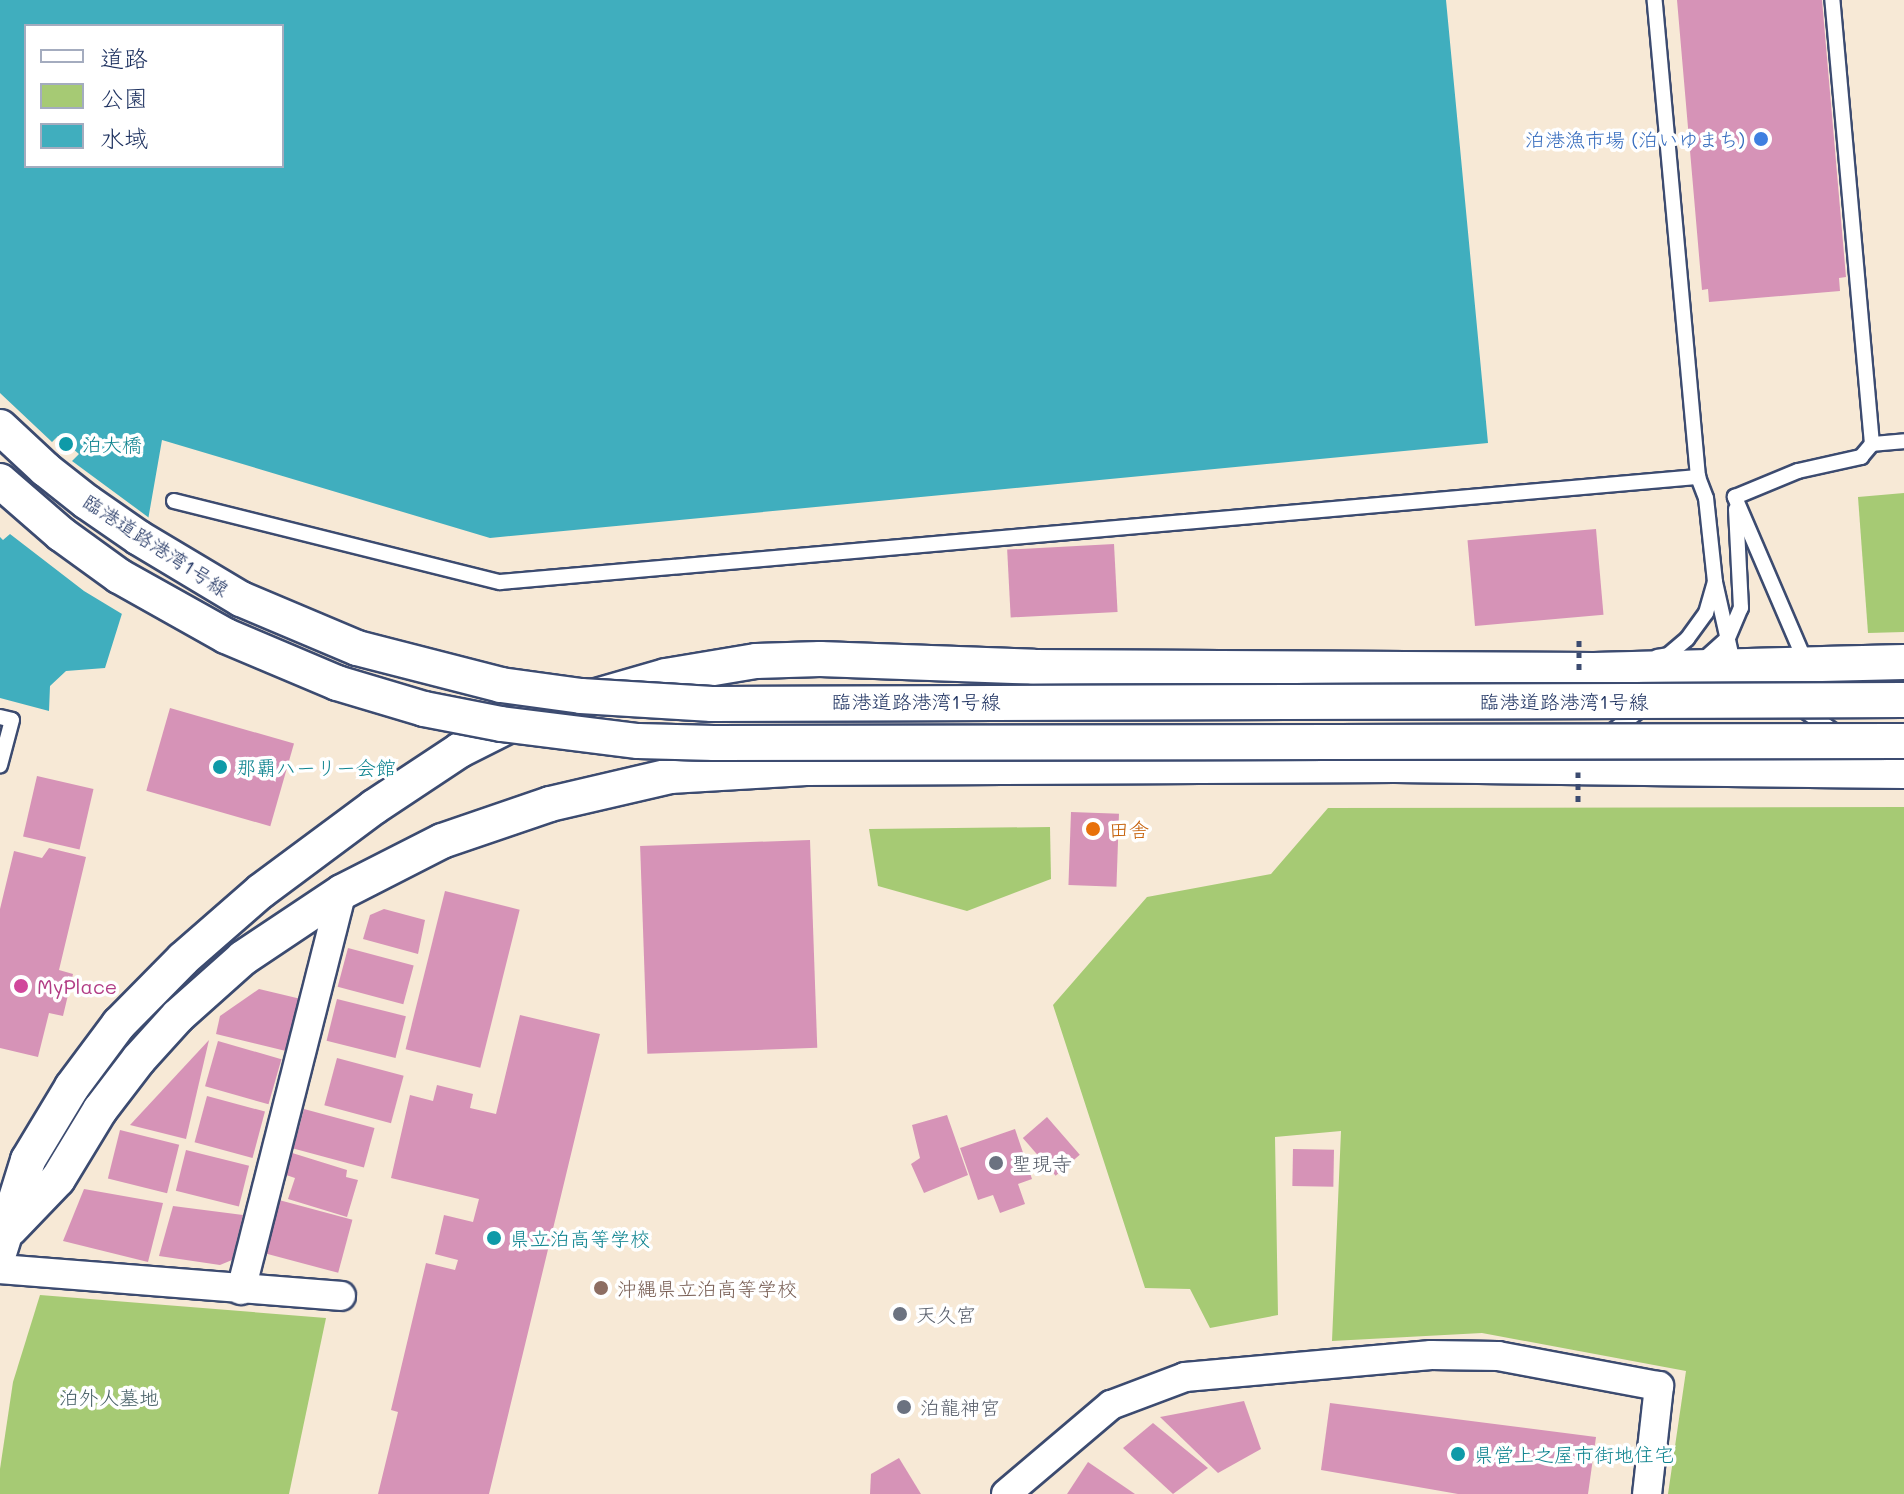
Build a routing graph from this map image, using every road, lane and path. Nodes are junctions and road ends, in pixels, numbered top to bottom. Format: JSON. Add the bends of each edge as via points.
{"nodes":[{"id":1,"x":1655,"y":0,"type":"edge"},
{"id":2,"x":1832,"y":0,"type":"edge"},
{"id":3,"x":0,"y":427,"type":"edge"},
{"id":4,"x":1904,"y":441,"type":"edge"},
{"id":5,"x":1872,"y":444,"type":"junction"},
{"id":6,"x":1698,"y":477,"type":"junction"},
{"id":7,"x":0,"y":481,"type":"edge"},
{"id":8,"x":1735,"y":497,"type":"junction"},
{"id":9,"x":174,"y":501,"type":"dead end"},
{"id":10,"x":1715,"y":582,"type":"junction"},
{"id":11,"x":1735,"y":652,"type":"junction"},
{"id":12,"x":1904,"y":662,"type":"edge"},
{"id":13,"x":1807,"y":665,"type":"junction"},
{"id":14,"x":1695,"y":668,"type":"junction"},
{"id":15,"x":1594,"y":670,"type":"junction"},
{"id":16,"x":1904,"y":700,"type":"edge"},
{"id":17,"x":0,"y":717,"type":"edge"},
{"id":18,"x":1899,"y":761,"type":"edge"},
{"id":19,"x":0,"y":765,"type":"edge"},
{"id":20,"x":1563,"y":769,"type":"junction"},
{"id":21,"x":342,"y":892,"type":"junction"},
{"id":22,"x":2,"y":1243,"type":"edge"},
{"id":23,"x":0,"y":1269,"type":"edge"},
{"id":24,"x":241,"y":1290,"type":"junction"},
{"id":25,"x":341,"y":1296,"type":"dead end"},
{"id":26,"x":1006,"y":1494,"type":"edge"},
{"id":27,"x":1647,"y":1494,"type":"edge"}],
"edges":[{"from":1,"to":6,"type":"lane"},
{"from":2,"to":5,"type":"lane"},
{"from":3,"to":16,"type":"street","name":"臨港道路港湾1号線","bridge":true,"via":[[87,502],[241,599],[357,648],[501,685],[712,704]]},
{"from":4,"to":5,"type":"lane"},
{"from":5,"to":8,"type":"lane","via":[[1861,457],[1798,471]]},
{"from":6,"to":9,"type":"lane","via":[[500,582]]},
{"from":6,"to":10,"type":"lane","via":[[1706,498]]},
{"from":7,"to":18,"type":"street","name":"臨港道路港湾1号線","bridge":true,"via":[[119,576],[226,636],[349,687],[501,724],[638,741]]},
{"from":8,"to":11,"type":"lane","via":[[1741,608]]},
{"from":8,"to":13,"type":"lane"},
{"from":10,"to":11,"type":"lane"},
{"from":10,"to":15,"type":"lane","via":[[1706,613],[1668,655]]},
{"from":11,"to":13,"type":"street"},
{"from":11,"to":14,"type":"street"},
{"from":11,"to":18,"type":"lane"},
{"from":12,"to":13,"type":"street"},
{"from":14,"to":15,"type":"street"},
{"from":14,"to":20,"type":"lane"},
{"from":15,"to":22,"type":"street","via":[[756,661],[666,676],[558,707],[460,750],[411,782],[261,891],[183,959],[119,1024],[72,1087],[28,1160]]},
{"from":17,"to":19,"type":"lane","via":[[12,720]]},
{"from":18,"to":20,"type":"street"},
{"from":20,"to":21,"type":"street","via":[[822,768],[670,776],[550,804],[442,841]]},
{"from":21,"to":22,"type":"street","via":[[243,958],[178,1016],[100,1110],[58,1179]]},
{"from":21,"to":24,"type":"street"},
{"from":23,"to":24,"type":"street"},
{"from":24,"to":25,"type":"street"},
{"from":26,"to":27,"type":"street","via":[[1111,1405],[1185,1377],[1431,1355],[1498,1356],[1659,1386]]}]}
